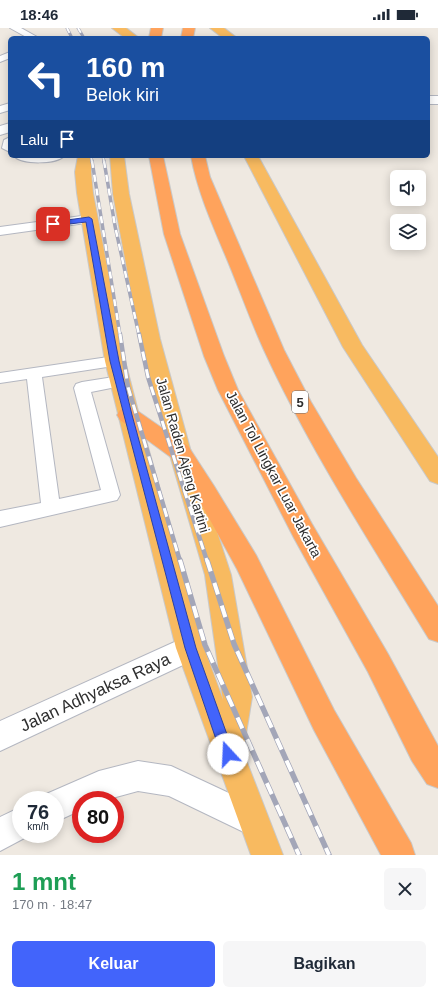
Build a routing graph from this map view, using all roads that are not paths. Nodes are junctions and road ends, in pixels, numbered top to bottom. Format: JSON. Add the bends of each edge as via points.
{"nodes":[{"id":1,"x":14,"y":28,"type":"edge"},
{"id":2,"x":142,"y":28,"type":"edge"},
{"id":3,"x":216,"y":28,"type":"edge"},
{"id":4,"x":111,"y":30,"type":"edge"},
{"id":5,"x":31,"y":36,"type":"edge"},
{"id":6,"x":128,"y":36,"type":"edge"},
{"id":7,"x":135,"y":36,"type":"edge"},
{"id":8,"x":228,"y":36,"type":"edge"},
{"id":9,"x":26,"y":158,"type":"edge"},
{"id":10,"x":45,"y":158,"type":"edge"},
{"id":11,"x":85,"y":158,"type":"edge"},
{"id":12,"x":117,"y":158,"type":"edge"},
{"id":13,"x":156,"y":158,"type":"edge"},
{"id":14,"x":198,"y":158,"type":"edge"},
{"id":15,"x":252,"y":158,"type":"edge"},
{"id":16,"x":89,"y":219,"type":"junction"},
{"id":17,"x":0,"y":231,"type":"edge"},
{"id":18,"x":115,"y":361,"type":"junction"},
{"id":19,"x":34,"y":373,"type":"junction"},
{"id":20,"x":0,"y":378,"type":"edge"},
{"id":21,"x":120,"y":381,"type":"junction"},
{"id":22,"x":128,"y":415,"type":"junction"},
{"id":23,"x":180,"y":452,"type":"junction"},
{"id":24,"x":438,"y":475,"type":"edge"},
{"id":25,"x":51,"y":508,"type":"junction"},
{"id":26,"x":0,"y":519,"type":"edge"},
{"id":27,"x":438,"y":630,"type":"edge"},
{"id":28,"x":190,"y":648,"type":"junction"},
{"id":29,"x":0,"y":736,"type":"edge"},
{"id":30,"x":228,"y":754,"type":"junction"},
{"id":31,"x":438,"y":773,"type":"edge"},
{"id":32,"x":64,"y":802,"type":"edge"},
{"id":33,"x":252,"y":820,"type":"junction"},
{"id":34,"x":12,"y":829,"type":"edge"},
{"id":35,"x":0,"y":835,"type":"edge"},
{"id":36,"x":266,"y":855,"type":"edge"},
{"id":37,"x":399,"y":855,"type":"edge"}],
"edges":[{"from":1,"to":5,"type":"lane"},
{"from":2,"to":7,"type":"highway"},
{"from":3,"to":8,"type":"highway"},
{"from":4,"to":6,"type":"highway"},
{"from":9,"to":10,"type":"lane"},
{"from":11,"to":16,"type":"highway","name":"Jalan Raden Ajeng Kartini","via":[[83,172]]},
{"from":12,"to":23,"type":"highway","name":"Jalan Raden Ajeng Kartini","via":[[121,194],[150,339]]},
{"from":13,"to":31,"type":"highway","name":"Jalan Tol Lingkar Luar Jakarta","via":[[172,234],[228,390],[303,531]]},
{"from":14,"to":27,"type":"highway","number":"5","via":[[202,177],[213,205],[274,350],[348,484]]},
{"from":15,"to":24,"type":"highway","via":[[353,347]]},
{"from":16,"to":17,"type":"lane"},
{"from":16,"to":18,"type":"highway","name":"Jalan Raden Ajeng Kartini"},
{"from":18,"to":19,"type":"lane"},
{"from":18,"to":21,"type":"highway","name":"Jalan Raden Ajeng Kartini"},
{"from":19,"to":20,"type":"lane"},
{"from":19,"to":25,"type":"lane"},
{"from":21,"to":22,"type":"highway","name":"Jalan Raden Ajeng Kartini"},
{"from":21,"to":25,"type":"lane","via":[[82,388],[111,495]]},
{"from":22,"to":23,"type":"highway"},
{"from":22,"to":28,"type":"highway","name":"Jalan Raden Ajeng Kartini"},
{"from":23,"to":30,"type":"highway","name":"Jalan Raden Ajeng Kartini","via":[[218,575],[238,697]]},
{"from":23,"to":37,"type":"highway","via":[[248,563],[324,720]]},
{"from":25,"to":26,"type":"lane"},
{"from":28,"to":29,"type":"main road","name":"Jalan Adhyaksa Raya"},
{"from":28,"to":30,"type":"highway","name":"Jalan Raden Ajeng Kartini"},
{"from":30,"to":33,"type":"highway","name":"Jalan Raden Ajeng Kartini"},
{"from":32,"to":33,"type":"main road","via":[[99,786],[138,776],[172,781]]},
{"from":33,"to":36,"type":"highway","name":"Jalan Raden Ajeng Kartini"},
{"from":34,"to":35,"type":"main road"}]}
